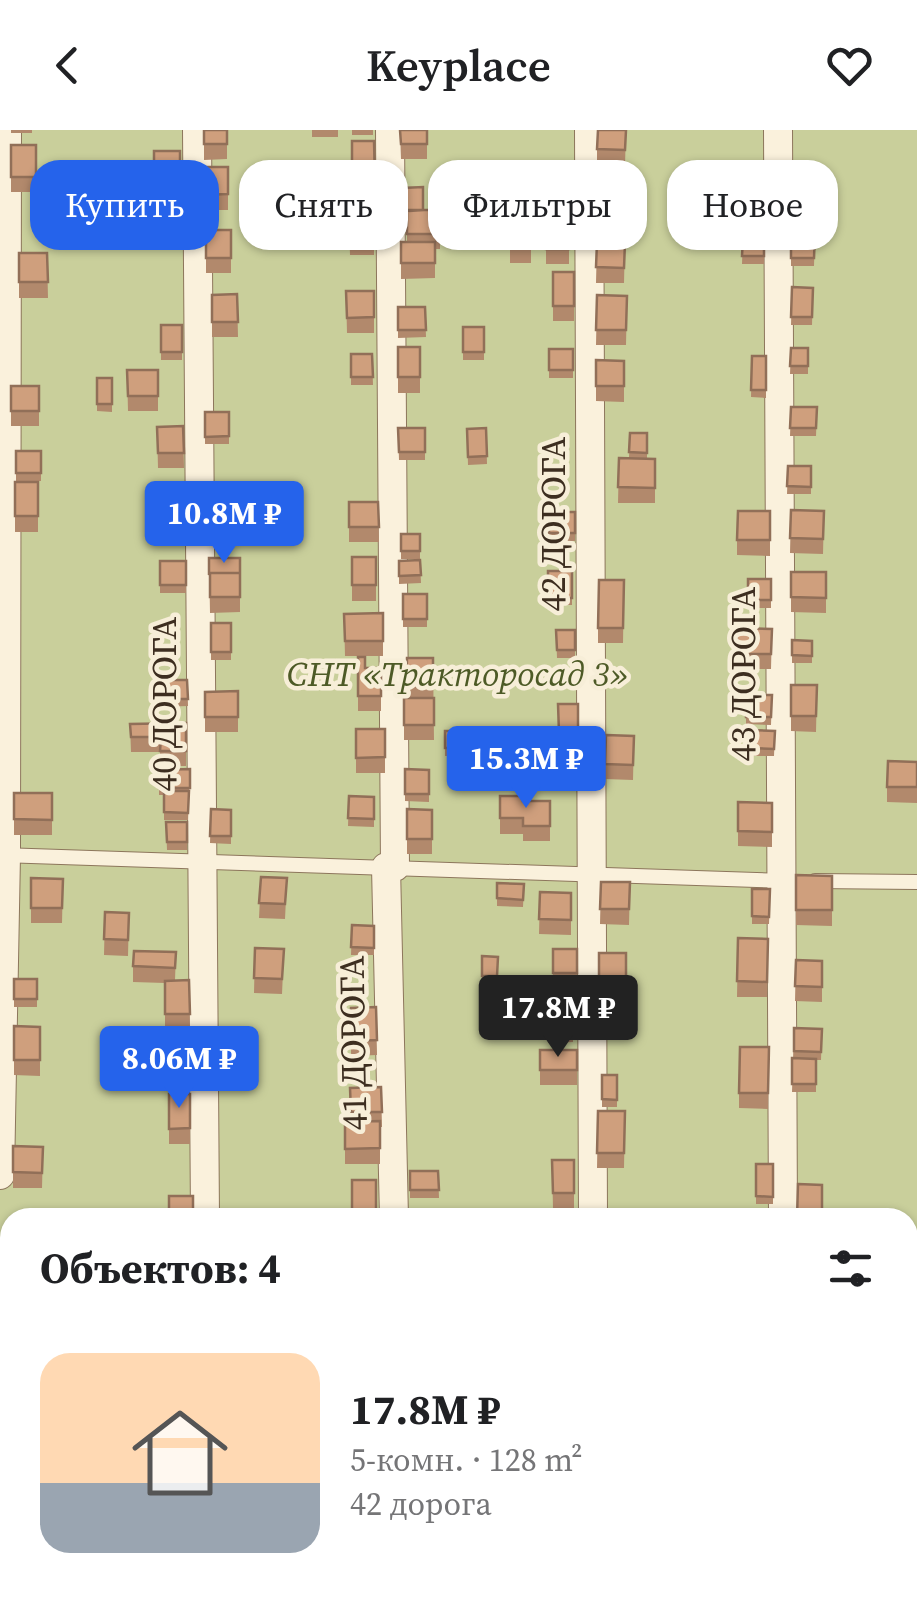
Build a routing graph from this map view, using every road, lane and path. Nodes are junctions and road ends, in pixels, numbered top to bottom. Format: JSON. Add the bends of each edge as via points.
{"nodes":[{"id":1,"x":6,"y":130,"type":"edge"},
{"id":2,"x":198,"y":130,"type":"edge"},
{"id":3,"x":390,"y":130,"type":"edge"},
{"id":4,"x":589,"y":130,"type":"edge"},
{"id":5,"x":778,"y":130,"type":"edge"},
{"id":6,"x":3,"y":855,"type":"edge"},
{"id":7,"x":202,"y":863,"type":"junction"},
{"id":8,"x":390,"y":867,"type":"junction"},
{"id":9,"x":592,"y":873,"type":"junction"},
{"id":10,"x":781,"y":881,"type":"junction"},
{"id":11,"x":917,"y":882,"type":"edge"},
{"id":12,"x":0,"y":1175,"type":"edge"},
{"id":13,"x":205,"y":1208,"type":"edge"},
{"id":14,"x":394,"y":1208,"type":"edge"},
{"id":15,"x":593,"y":1208,"type":"edge"},
{"id":16,"x":783,"y":1208,"type":"edge"}],
"edges":[{"from":1,"to":6,"type":"street"},
{"from":2,"to":7,"type":"street","name":"40 ДОРОГА"},
{"from":3,"to":8,"type":"street","name":"41 ДОРОГА"},
{"from":4,"to":9,"type":"street","name":"42 ДОРОГА"},
{"from":5,"to":10,"type":"street","name":"43 ДОРОГА"},
{"from":6,"to":7,"type":"lane"},
{"from":6,"to":12,"type":"street"},
{"from":7,"to":8,"type":"lane"},
{"from":7,"to":13,"type":"street","name":"40 ДОРОГА"},
{"from":8,"to":9,"type":"lane"},
{"from":8,"to":14,"type":"street","name":"41 ДОРОГА"},
{"from":9,"to":10,"type":"lane"},
{"from":9,"to":15,"type":"street","name":"42 ДОРОГА"},
{"from":10,"to":11,"type":"lane"},
{"from":10,"to":16,"type":"street","name":"43 ДОРОГА"}]}
